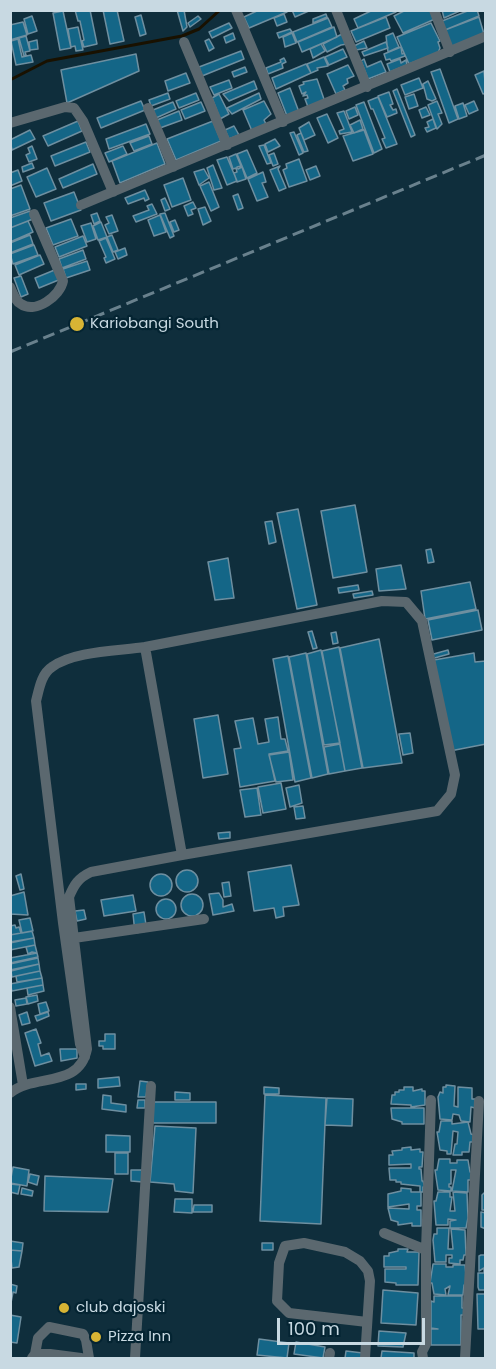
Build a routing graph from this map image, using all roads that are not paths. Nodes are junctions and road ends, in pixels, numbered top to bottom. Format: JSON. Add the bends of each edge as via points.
{"nodes":[{"id":1,"x":236,"y":10,"type":"edge"},
{"id":2,"x":336,"y":10,"type":"edge"},
{"id":3,"x":434,"y":10,"type":"edge"},
{"id":4,"x":486,"y":36,"type":"edge"},
{"id":5,"x":184,"y":42,"type":"dead end"},
{"id":6,"x":450,"y":52,"type":"junction"},
{"id":7,"x":367,"y":87,"type":"junction"},
{"id":8,"x":148,"y":108,"type":"dead end"},
{"id":9,"x":283,"y":122,"type":"junction"},
{"id":10,"x":10,"y":123,"type":"edge"},
{"id":11,"x":227,"y":145,"type":"junction"},
{"id":12,"x":173,"y":167,"type":"junction"},
{"id":13,"x":113,"y":192,"type":"junction"},
{"id":14,"x":81,"y":204,"type":"dead end"},
{"id":15,"x":34,"y":214,"type":"dead end"},
{"id":16,"x":10,"y":287,"type":"edge"},
{"id":17,"x":145,"y":647,"type":"junction"},
{"id":18,"x":182,"y":855,"type":"junction"},
{"id":19,"x":204,"y":919,"type":"dead end"},
{"id":20,"x":74,"y":938,"type":"junction"},
{"id":21,"x":10,"y":1007,"type":"edge"},
{"id":22,"x":85,"y":1057,"type":"junction"},
{"id":23,"x":23,"y":1085,"type":"junction"},
{"id":24,"x":151,"y":1086,"type":"dead end"},
{"id":25,"x":10,"y":1094,"type":"edge"},
{"id":26,"x":431,"y":1100,"type":"dead end"},
{"id":27,"x":479,"y":1101,"type":"dead end"},
{"id":28,"x":384,"y":1233,"type":"dead end"},
{"id":29,"x":426,"y":1250,"type":"junction"},
{"id":30,"x":367,"y":1322,"type":"junction"},
{"id":31,"x":34,"y":1356,"type":"edge"},
{"id":32,"x":81,"y":1359,"type":"edge"},
{"id":33,"x":89,"y":1359,"type":"edge"},
{"id":34,"x":135,"y":1359,"type":"edge"},
{"id":35,"x":365,"y":1359,"type":"edge"},
{"id":36,"x":423,"y":1359,"type":"edge"},
{"id":37,"x":465,"y":1359,"type":"edge"}],
"edges":[{"from":1,"to":9,"type":"street"},
{"from":2,"to":7,"type":"street"},
{"from":3,"to":6,"type":"street"},
{"from":4,"to":6,"type":"street"},
{"from":5,"to":11,"type":"street"},
{"from":6,"to":7,"type":"street"},
{"from":7,"to":9,"type":"street"},
{"from":8,"to":12,"type":"street"},
{"from":9,"to":11,"type":"street"},
{"from":10,"to":13,"type":"street","via":[[65,107],[74,108]]},
{"from":11,"to":12,"type":"street"},
{"from":12,"to":13,"type":"street"},
{"from":13,"to":14,"type":"street"},
{"from":15,"to":16,"type":"street","via":[[63,281],[62,289],[29,307],[18,302]]},
{"from":17,"to":18,"type":"street"},
{"from":17,"to":18,"type":"street","via":[[382,602],[406,602],[422,621],[455,775],[451,794],[437,811]]},
{"from":17,"to":22,"type":"street","via":[[73,657],[50,668],[36,701],[63,923]]},
{"from":18,"to":20,"type":"street","via":[[82,876],[69,897]]},
{"from":19,"to":20,"type":"street"},
{"from":20,"to":22,"type":"street"},
{"from":21,"to":23,"type":"street"},
{"from":22,"to":23,"type":"street","via":[[77,1070]]},
{"from":23,"to":25,"type":"street"},
{"from":24,"to":34,"type":"street"},
{"from":26,"to":29,"type":"street"},
{"from":27,"to":37,"type":"street"},
{"from":28,"to":29,"type":"street"},
{"from":29,"to":36,"type":"street"},
{"from":30,"to":30,"type":"street","via":[[289,1313],[277,1301],[279,1263],[285,1246],[304,1243],[345,1252],[360,1261],[370,1281]]},
{"from":30,"to":35,"type":"street"},
{"from":31,"to":32,"type":"street","via":[[50,1354]]},
{"from":31,"to":33,"type":"street","via":[[38,1338],[49,1327],[83,1334]]}]}
